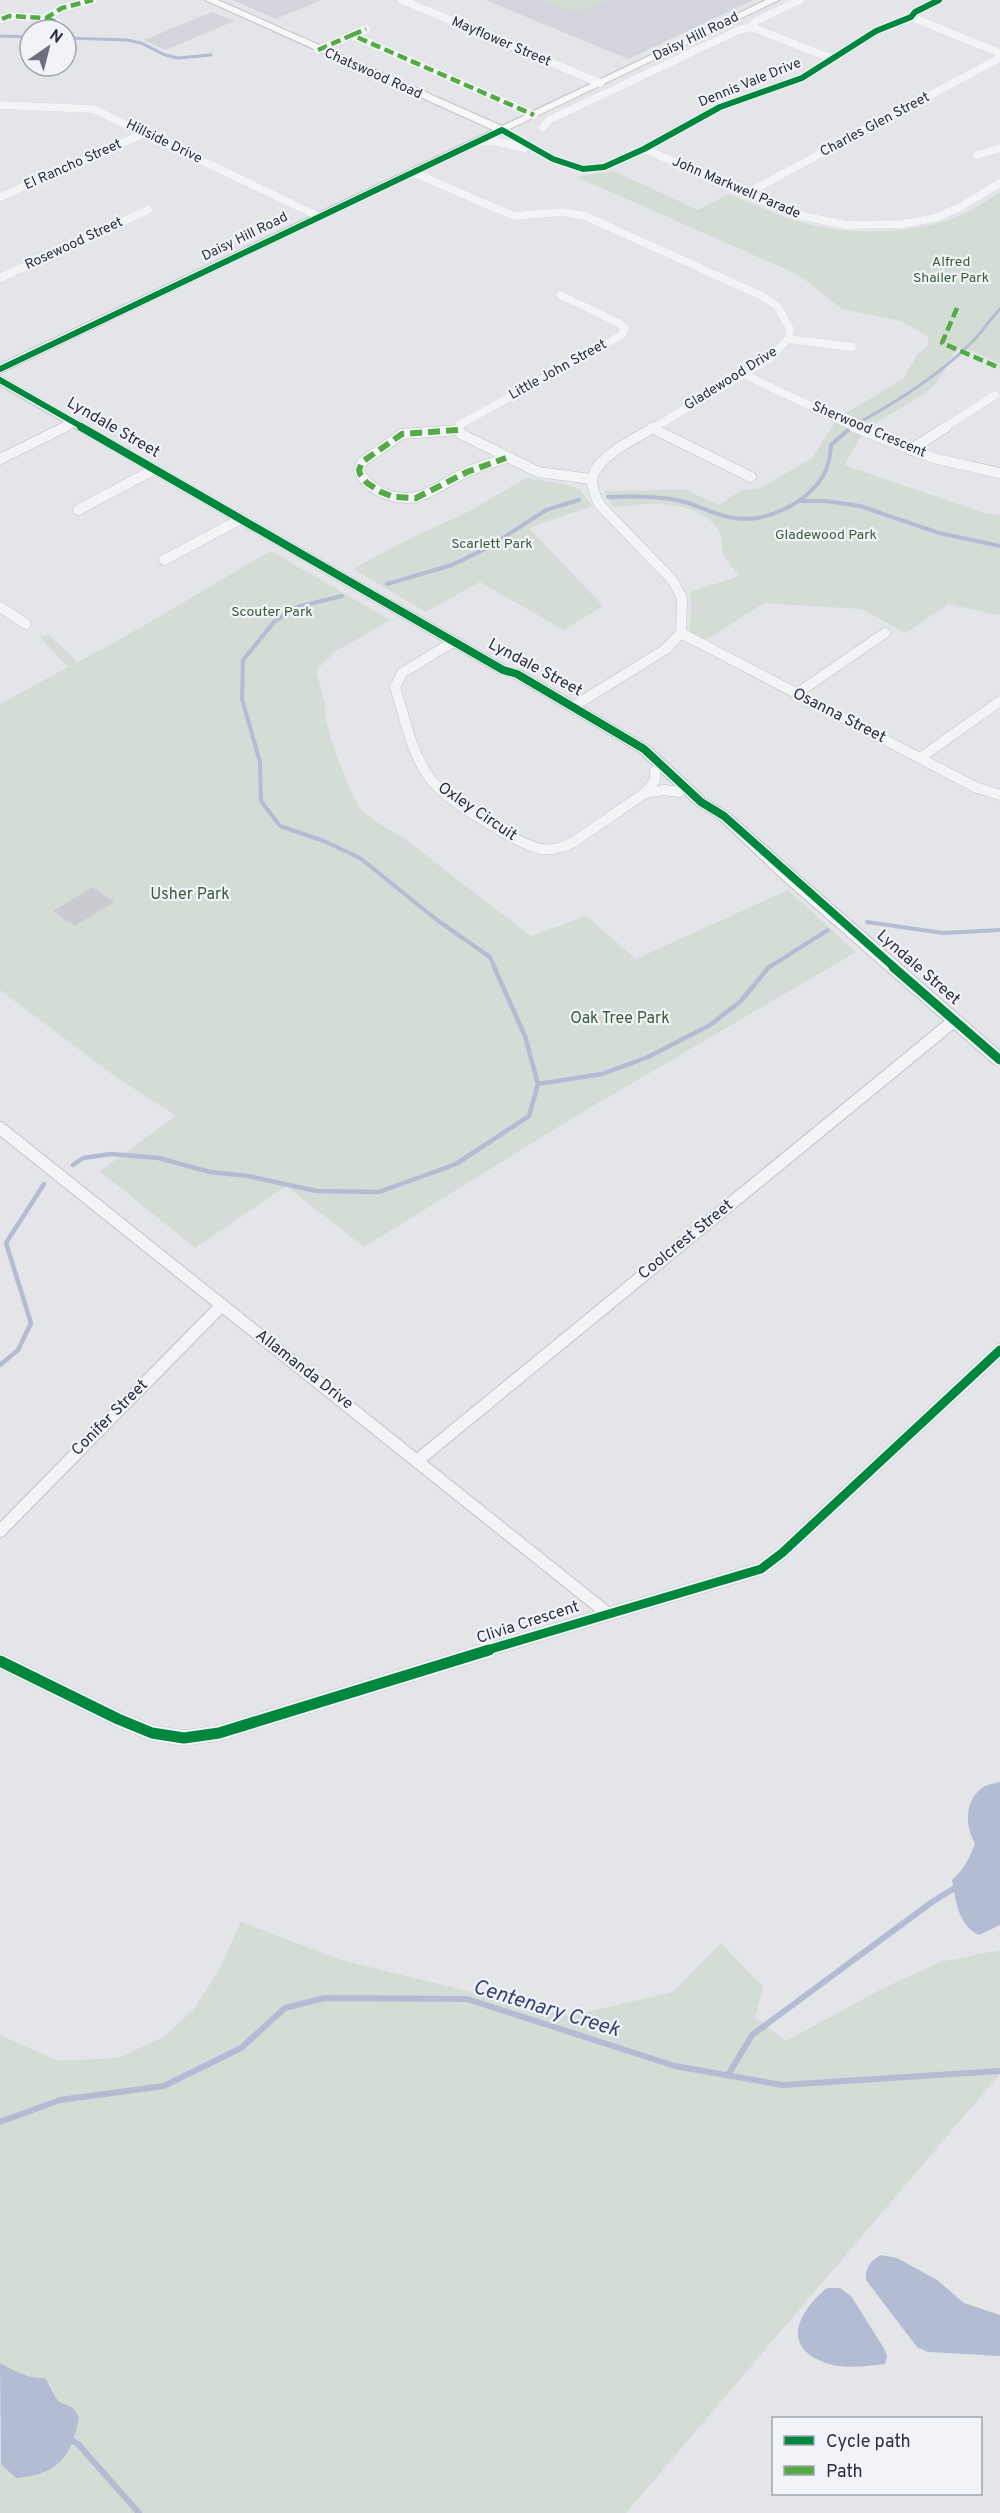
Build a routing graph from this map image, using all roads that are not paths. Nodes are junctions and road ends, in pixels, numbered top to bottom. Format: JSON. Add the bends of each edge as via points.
{"nodes":[{"id":1,"x":93,"y":0,"type":"edge"},
{"id":2,"x":210,"y":0,"type":"edge"},
{"id":3,"x":402,"y":0,"type":"edge"},
{"id":4,"x":774,"y":0,"type":"edge"},
{"id":5,"x":800,"y":0,"type":"edge"},
{"id":6,"x":939,"y":0,"type":"edge"},
{"id":7,"x":46,"y":18,"type":"joint"},
{"id":8,"x":911,"y":18,"type":"junction"},
{"id":9,"x":2,"y":19,"type":"dead end"},
{"id":10,"x":751,"y":27,"type":"junction"},
{"id":11,"x":366,"y":29,"type":"dead end"},
{"id":12,"x":352,"y":35,"type":"junction"},
{"id":13,"x":318,"y":50,"type":"junction"},
{"id":14,"x":1000,"y":53,"type":"edge"},
{"id":15,"x":1000,"y":58,"type":"edge"},
{"id":16,"x":833,"y":59,"type":"junction"},
{"id":17,"x":600,"y":83,"type":"junction"},
{"id":18,"x":0,"y":105,"type":"edge"},
{"id":19,"x":534,"y":115,"type":"junction"},
{"id":20,"x":543,"y":128,"type":"dead end"},
{"id":21,"x":502,"y":130,"type":"junction"},
{"id":22,"x":145,"y":133,"type":"junction"},
{"id":23,"x":479,"y":141,"type":"junction"},
{"id":24,"x":535,"y":149,"type":"junction"},
{"id":25,"x":644,"y":149,"type":"junction"},
{"id":26,"x":999,"y":149,"type":"edge"},
{"id":27,"x":977,"y":155,"type":"dead end"},
{"id":28,"x":598,"y":169,"type":"joint"},
{"id":29,"x":412,"y":172,"type":"junction"},
{"id":30,"x":1000,"y":183,"type":"edge"},
{"id":31,"x":749,"y":192,"type":"junction"},
{"id":32,"x":0,"y":197,"type":"edge"},
{"id":33,"x":148,"y":210,"type":"dead end"},
{"id":34,"x":318,"y":216,"type":"junction"},
{"id":35,"x":0,"y":278,"type":"edge"},
{"id":36,"x":560,"y":295,"type":"dead end"},
{"id":37,"x":788,"y":339,"type":"junction"},
{"id":38,"x":852,"y":347,"type":"dead end"},
{"id":39,"x":0,"y":369,"type":"edge"},
{"id":40,"x":743,"y":374,"type":"junction"},
{"id":41,"x":0,"y":380,"type":"edge"},
{"id":42,"x":995,"y":395,"type":"dead end"},
{"id":43,"x":74,"y":422,"type":"junction"},
{"id":44,"x":652,"y":428,"type":"junction"},
{"id":45,"x":458,"y":430,"type":"junction"},
{"id":46,"x":910,"y":450,"type":"junction"},
{"id":47,"x":506,"y":458,"type":"junction"},
{"id":48,"x":0,"y":459,"type":"edge"},
{"id":49,"x":155,"y":470,"type":"junction"},
{"id":50,"x":1000,"y":473,"type":"edge"},
{"id":51,"x":751,"y":477,"type":"dead end"},
{"id":52,"x":591,"y":479,"type":"junction"},
{"id":53,"x":78,"y":510,"type":"dead end"},
{"id":54,"x":241,"y":519,"type":"junction"},
{"id":55,"x":164,"y":560,"type":"dead end"},
{"id":56,"x":0,"y":607,"type":"edge"},
{"id":57,"x":26,"y":624,"type":"dead end"},
{"id":58,"x":681,"y":633,"type":"junction"},
{"id":59,"x":885,"y":633,"type":"dead end"},
{"id":60,"x":453,"y":642,"type":"junction"},
{"id":61,"x":796,"y":694,"type":"junction"},
{"id":62,"x":1000,"y":700,"type":"edge"},
{"id":63,"x":570,"y":709,"type":"junction"},
{"id":64,"x":920,"y":758,"type":"junction"},
{"id":65,"x":655,"y":771,"type":"junction"},
{"id":66,"x":679,"y":792,"type":"junction"},
{"id":67,"x":645,"y":793,"type":"junction"},
{"id":68,"x":1000,"y":795,"type":"edge"},
{"id":69,"x":788,"y":875,"type":"junction"},
{"id":70,"x":955,"y":1020,"type":"junction"},
{"id":71,"x":996,"y":1051,"type":"edge"},
{"id":72,"x":0,"y":1128,"type":"edge"},
{"id":73,"x":222,"y":1305,"type":"junction"},
{"id":74,"x":1000,"y":1350,"type":"edge"},
{"id":75,"x":418,"y":1460,"type":"junction"},
{"id":76,"x":0,"y":1531,"type":"edge"},
{"id":77,"x":607,"y":1614,"type":"junction"},
{"id":78,"x":0,"y":1661,"type":"edge"}],
"edges":[{"from":1,"to":7,"type":"street","via":[[62,8]]},
{"from":2,"to":13,"type":"street","name":"Chatswood Road"},
{"from":3,"to":17,"type":"street","name":"Mayflower Street"},
{"from":4,"to":17,"type":"street","name":"Daisy Hill Road"},
{"from":5,"to":10,"type":"street"},
{"from":6,"to":8,"type":"street","name":"Dennis Vale Drive"},
{"from":7,"to":9,"type":"street"},
{"from":8,"to":14,"type":"street"},
{"from":8,"to":16,"type":"street","name":"Dennis Vale Drive","via":[[899,20]]},
{"from":10,"to":16,"type":"street"},
{"from":10,"to":20,"type":"street","via":[[549,120]]},
{"from":11,"to":12,"type":"street"},
{"from":12,"to":13,"type":"street"},
{"from":12,"to":19,"type":"street"},
{"from":13,"to":21,"type":"street","name":"Chatswood Road"},
{"from":15,"to":31,"type":"street","name":"Charles Glen Street"},
{"from":16,"to":25,"type":"street","name":"Dennis Vale Drive","via":[[781,87],[730,102]]},
{"from":17,"to":19,"type":"street","name":"Daisy Hill Road"},
{"from":18,"to":22,"type":"street","name":"Hillside Drive","via":[[93,109]]},
{"from":19,"to":21,"type":"street","name":"Daisy Hill Road"},
{"from":21,"to":23,"type":"street","name":"Daisy Hill Road"},
{"from":21,"to":24,"type":"street","name":"Chatswood Road"},
{"from":22,"to":32,"type":"street","name":"El Rancho Street"},
{"from":22,"to":34,"type":"street","name":"Hillside Drive"},
{"from":23,"to":24,"type":"street","name":"Chatswood Road"},
{"from":23,"to":29,"type":"street","name":"Daisy Hill Road"},
{"from":24,"to":28,"type":"street","name":"Chatswood Road","via":[[563,163]]},
{"from":25,"to":28,"type":"street","name":"Dennis Vale Drive"},
{"from":25,"to":31,"type":"street","name":"John Markwell Parade"},
{"from":26,"to":27,"type":"street"},
{"from":29,"to":34,"type":"street","name":"Daisy Hill Road"},
{"from":29,"to":37,"type":"street","name":"Gladewood Drive","via":[[514,216],[563,212],[595,220],[762,296],[786,318]]},
{"from":30,"to":31,"type":"street","name":"John Markwell Parade","via":[[945,214],[902,224],[852,225],[818,220],[794,214]]},
{"from":33,"to":35,"type":"street","name":"Rosewood Street"},
{"from":34,"to":39,"type":"street","name":"Daisy Hill Road"},
{"from":36,"to":45,"type":"street","name":"Little John Street","via":[[619,322],[625,328],[622,335],[459,425]]},
{"from":37,"to":38,"type":"street"},
{"from":37,"to":40,"type":"street","name":"Gladewood Drive","via":[[769,359]]},
{"from":40,"to":44,"type":"street","name":"Gladewood Drive"},
{"from":40,"to":46,"type":"street","name":"Sherwood Crescent"},
{"from":41,"to":43,"type":"street","name":"Lyndale Street"},
{"from":42,"to":46,"type":"street"},
{"from":43,"to":48,"type":"street"},
{"from":43,"to":49,"type":"street","name":"Lyndale Street"},
{"from":44,"to":51,"type":"street"},
{"from":44,"to":52,"type":"street","name":"Gladewood Drive","via":[[613,452],[598,465]]},
{"from":45,"to":47,"type":"street"},
{"from":45,"to":47,"type":"street","via":[[413,433],[393,439],[363,462],[361,478],[389,495],[408,499],[424,496],[461,474]]},
{"from":46,"to":50,"type":"street","name":"Sherwood Crescent","via":[[976,470]]},
{"from":47,"to":52,"type":"street","via":[[538,472]]},
{"from":49,"to":53,"type":"street"},
{"from":49,"to":54,"type":"street","name":"Lyndale Street"},
{"from":52,"to":58,"type":"street","via":[[599,504],[674,581],[682,598]]},
{"from":54,"to":55,"type":"street"},
{"from":54,"to":60,"type":"street","name":"Lyndale Street"},
{"from":56,"to":57,"type":"street"},
{"from":58,"to":61,"type":"street","name":"Osanna Street"},
{"from":58,"to":63,"type":"street","via":[[666,649]]},
{"from":59,"to":61,"type":"street"},
{"from":60,"to":63,"type":"street","name":"Lyndale Street","via":[[502,670],[510,679]]},
{"from":60,"to":67,"type":"street","name":"Oxley Circuit","via":[[402,673],[395,687],[424,768],[450,797],[524,843],[540,849],[559,849]]},
{"from":61,"to":64,"type":"street","name":"Osanna Street"},
{"from":62,"to":64,"type":"street"},
{"from":63,"to":65,"type":"street","name":"Lyndale Street","via":[[633,751]]},
{"from":63,"to":69,"type":"street","name":"Lyndale Street","via":[[644,749]]},
{"from":64,"to":68,"type":"street","name":"Osanna Street","via":[[975,787]]},
{"from":65,"to":66,"type":"street","name":"Lyndale Street"},
{"from":65,"to":67,"type":"street","via":[[655,780]]},
{"from":66,"to":67,"type":"street"},
{"from":66,"to":69,"type":"street","name":"Lyndale Street"},
{"from":69,"to":70,"type":"street","name":"Lyndale Street"},
{"from":70,"to":71,"type":"street","name":"Lyndale Street"},
{"from":70,"to":75,"type":"street","name":"Coolcrest Street"},
{"from":72,"to":73,"type":"street","name":"Allamanda Drive"},
{"from":73,"to":75,"type":"street","name":"Allamanda Drive"},
{"from":73,"to":76,"type":"street","name":"Conifer Street"},
{"from":74,"to":77,"type":"street","name":"Clivia Crescent","via":[[761,1569]]},
{"from":75,"to":77,"type":"street","name":"Allamanda Drive"},
{"from":77,"to":78,"type":"street","name":"Clivia Crescent","via":[[219,1733],[184,1738],[152,1733],[118,1719]]}]}
